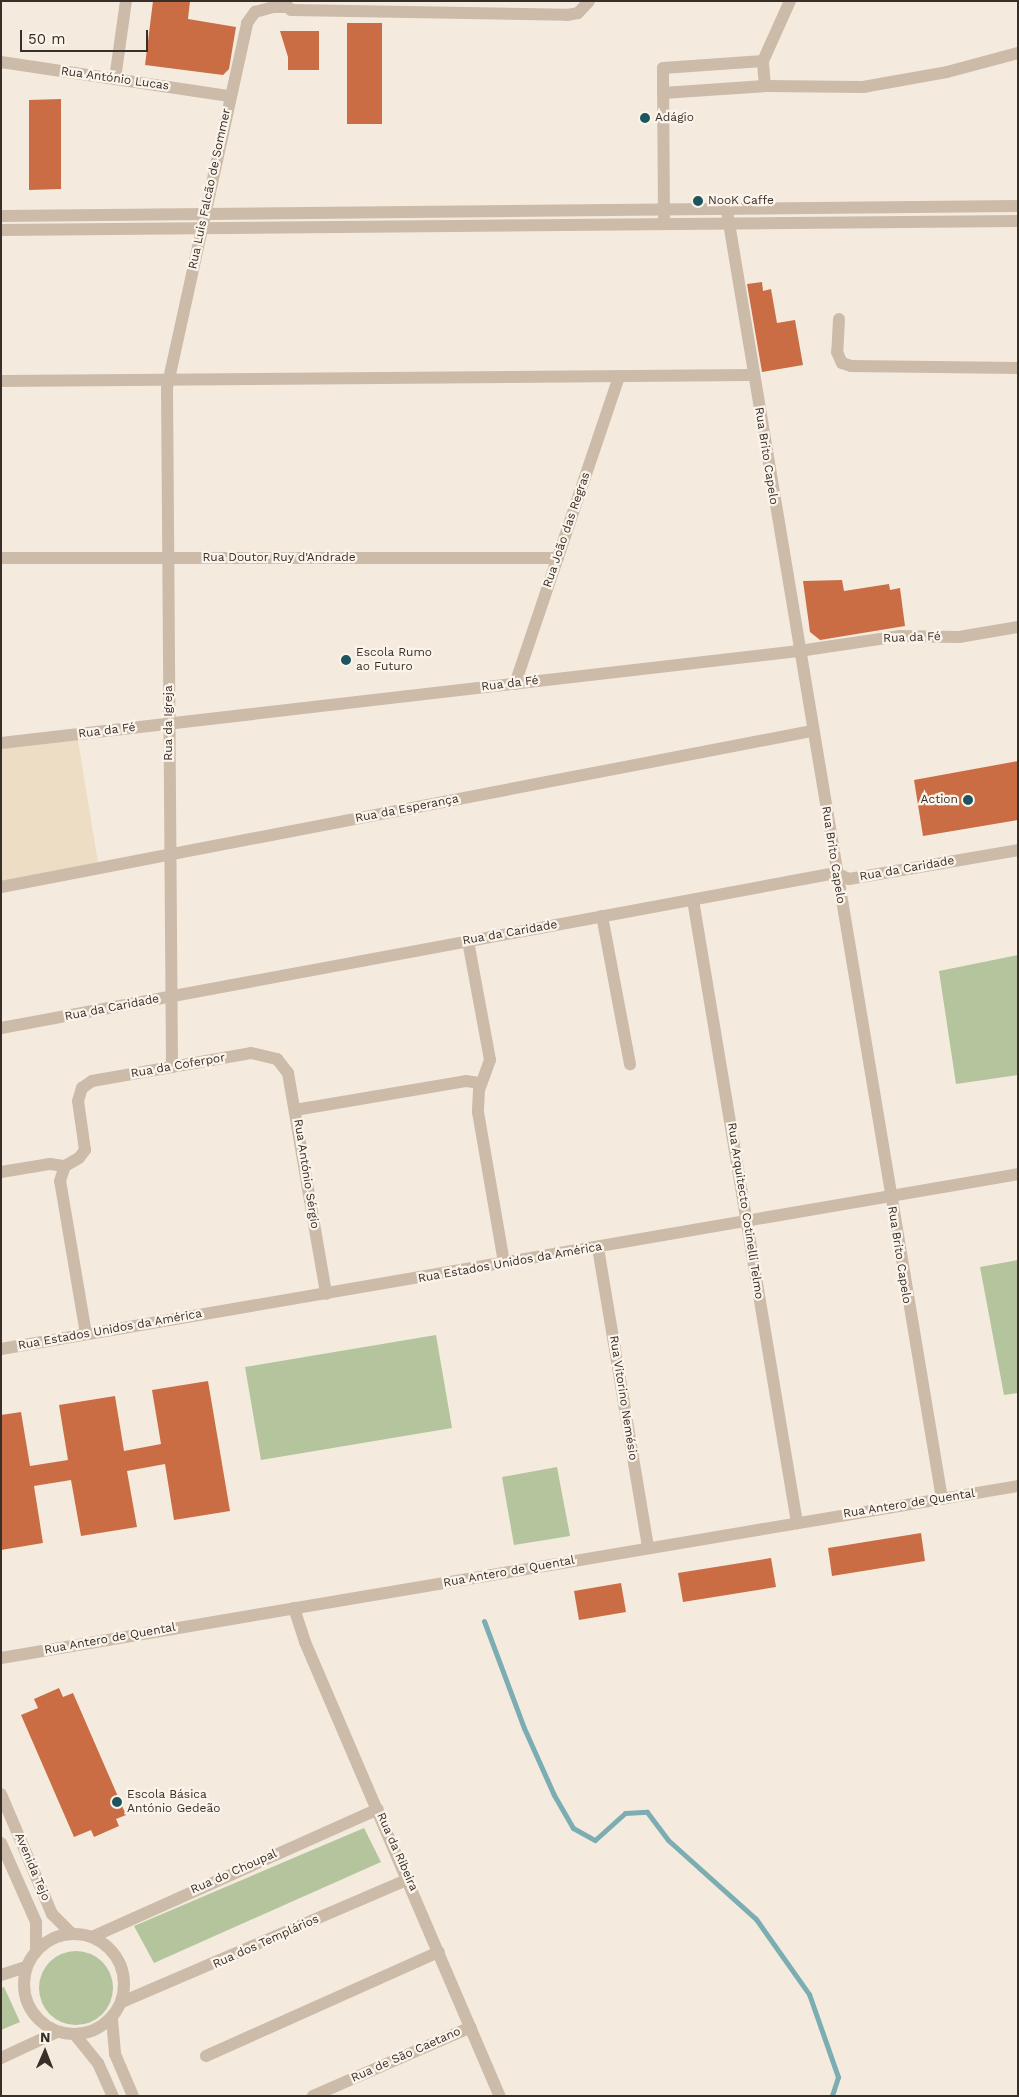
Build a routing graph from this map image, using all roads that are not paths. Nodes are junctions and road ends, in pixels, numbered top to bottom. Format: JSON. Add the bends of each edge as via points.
{"nodes":[{"id":1,"x":126,"y":1,"type":"edge"},
{"id":2,"x":589,"y":1,"type":"edge"},
{"id":3,"x":790,"y":1,"type":"edge"},
{"id":4,"x":254,"y":7,"type":"edge"},
{"id":5,"x":442,"y":7,"type":"edge"},
{"id":6,"x":1018,"y":53,"type":"edge"},
{"id":7,"x":763,"y":61,"type":"junction"},
{"id":8,"x":1,"y":62,"type":"edge"},
{"id":9,"x":115,"y":79,"type":"junction"},
{"id":10,"x":764,"y":86,"type":"junction"},
{"id":11,"x":663,"y":93,"type":"junction"},
{"id":12,"x":229,"y":96,"type":"junction"},
{"id":13,"x":1018,"y":206,"type":"edge"},
{"id":14,"x":727,"y":211,"type":"junction"},
{"id":15,"x":664,"y":212,"type":"junction"},
{"id":16,"x":206,"y":215,"type":"junction"},
{"id":17,"x":1,"y":216,"type":"edge"},
{"id":18,"x":1018,"y":221,"type":"edge"},
{"id":19,"x":727,"y":225,"type":"junction"},
{"id":20,"x":664,"y":226,"type":"junction"},
{"id":21,"x":202,"y":229,"type":"junction"},
{"id":22,"x":1,"y":230,"type":"edge"},
{"id":23,"x":838,"y":320,"type":"dead end"},
{"id":24,"x":1018,"y":368,"type":"edge"},
{"id":25,"x":753,"y":375,"type":"junction"},
{"id":26,"x":619,"y":376,"type":"junction"},
{"id":27,"x":169,"y":380,"type":"junction"},
{"id":28,"x":1,"y":381,"type":"edge"},
{"id":29,"x":1,"y":558,"type":"edge"},
{"id":30,"x":168,"y":558,"type":"junction"},
{"id":31,"x":558,"y":558,"type":"junction"},
{"id":32,"x":1018,"y":627,"type":"edge"},
{"id":33,"x":799,"y":651,"type":"junction"},
{"id":34,"x":515,"y":684,"type":"junction"},
{"id":35,"x":170,"y":724,"type":"junction"},
{"id":36,"x":812,"y":731,"type":"junction"},
{"id":37,"x":1,"y":743,"type":"edge"},
{"id":38,"x":1018,"y":850,"type":"edge"},
{"id":39,"x":170,"y":854,"type":"junction"},
{"id":40,"x":836,"y":873,"type":"junction"},
{"id":41,"x":1,"y":887,"type":"edge"},
{"id":42,"x":693,"y":900,"type":"junction"},
{"id":43,"x":602,"y":916,"type":"junction"},
{"id":44,"x":468,"y":941,"type":"junction"},
{"id":45,"x":172,"y":996,"type":"junction"},
{"id":46,"x":1,"y":1028,"type":"edge"},
{"id":47,"x":277,"y":1059,"type":"joint"},
{"id":48,"x":630,"y":1064,"type":"dead end"},
{"id":49,"x":172,"y":1067,"type":"junction"},
{"id":50,"x":481,"y":1083,"type":"junction"},
{"id":51,"x":295,"y":1110,"type":"junction"},
{"id":52,"x":65,"y":1166,"type":"junction"},
{"id":53,"x":1,"y":1172,"type":"edge"},
{"id":54,"x":1018,"y":1174,"type":"edge"},
{"id":55,"x":890,"y":1198,"type":"junction"},
{"id":56,"x":746,"y":1222,"type":"junction"},
{"id":57,"x":598,"y":1248,"type":"junction"},
{"id":58,"x":504,"y":1263,"type":"junction"},
{"id":59,"x":326,"y":1294,"type":"junction"},
{"id":60,"x":86,"y":1334,"type":"junction"},
{"id":61,"x":1,"y":1349,"type":"edge"},
{"id":62,"x":1018,"y":1486,"type":"edge"},
{"id":63,"x":942,"y":1499,"type":"junction"},
{"id":64,"x":797,"y":1523,"type":"junction"},
{"id":65,"x":648,"y":1548,"type":"junction"},
{"id":66,"x":294,"y":1608,"type":"junction"},
{"id":67,"x":1,"y":1658,"type":"edge"},
{"id":68,"x":2,"y":1798,"type":"edge"},
{"id":69,"x":378,"y":1809,"type":"junction"},
{"id":70,"x":1,"y":1842,"type":"edge"},
{"id":71,"x":408,"y":1879,"type":"junction"},
{"id":72,"x":72,"y":1934,"type":"junction"},
{"id":73,"x":92,"y":1937,"type":"junction"},
{"id":74,"x":36,"y":1950,"type":"junction"},
{"id":75,"x":439,"y":1952,"type":"junction"},
{"id":76,"x":26,"y":1967,"type":"junction"},
{"id":77,"x":1,"y":1975,"type":"edge"},
{"id":78,"x":122,"y":2002,"type":"junction"},
{"id":79,"x":112,"y":2019,"type":"junction"},
{"id":80,"x":471,"y":2026,"type":"junction"},
{"id":81,"x":57,"y":2032,"type":"junction"},
{"id":82,"x":76,"y":2036,"type":"junction"},
{"id":83,"x":206,"y":2056,"type":"dead end"},
{"id":84,"x":1,"y":2058,"type":"edge"},
{"id":85,"x":112,"y":2096,"type":"edge"},
{"id":86,"x":133,"y":2096,"type":"edge"},
{"id":87,"x":313,"y":2096,"type":"edge"},
{"id":88,"x":500,"y":2096,"type":"edge"}],
"edges":[{"from":1,"to":9,"type":"street"},
{"from":2,"to":5,"type":"street","via":[[572,15]]},
{"from":3,"to":7,"type":"street"},
{"from":4,"to":5,"type":"street","via":[[288,7],[291,10]]},
{"from":4,"to":12,"type":"street","name":"Rua Luis Falcão de Sommer","via":[[244,29]]},
{"from":6,"to":10,"type":"street","via":[[947,72],[863,87]]},
{"from":7,"to":10,"type":"street"},
{"from":7,"to":11,"type":"street","via":[[663,68]]},
{"from":8,"to":9,"type":"street","name":"Rua António Lucas"},
{"from":9,"to":12,"type":"street","name":"Rua António Lucas"},
{"from":10,"to":11,"type":"street"},
{"from":11,"to":15,"type":"street"},
{"from":12,"to":16,"type":"street","name":"Rua Luis Falcão de Sommer"},
{"from":13,"to":14,"type":"street"},
{"from":14,"to":15,"type":"street"},
{"from":14,"to":19,"type":"street","name":"Rua Brito Capelo"},
{"from":15,"to":16,"type":"street"},
{"from":15,"to":20,"type":"street"},
{"from":16,"to":17,"type":"street"},
{"from":16,"to":21,"type":"street","name":"Rua Luis Falcão de Sommer"},
{"from":18,"to":19,"type":"street"},
{"from":19,"to":20,"type":"street"},
{"from":19,"to":25,"type":"street","name":"Rua Brito Capelo"},
{"from":20,"to":21,"type":"street"},
{"from":21,"to":22,"type":"street"},
{"from":21,"to":27,"type":"street","name":"Rua Luis Falcão de Sommer"},
{"from":23,"to":24,"type":"street","via":[[837,352],[842,363],[851,366]]},
{"from":25,"to":26,"type":"street"},
{"from":25,"to":33,"type":"street","name":"Rua Brito Capelo"},
{"from":26,"to":27,"type":"street"},
{"from":26,"to":31,"type":"street","name":"Rua João das Regras"},
{"from":27,"to":28,"type":"street"},
{"from":27,"to":30,"type":"street","name":"Rua da Igreja"},
{"from":29,"to":30,"type":"street","name":"Rua Doutor Ruy d'Andrade"},
{"from":30,"to":31,"type":"street","name":"Rua Doutor Ruy d'Andrade"},
{"from":30,"to":35,"type":"street","name":"Rua da Igreja"},
{"from":31,"to":34,"type":"street","name":"Rua João das Regras"},
{"from":32,"to":33,"type":"street","name":"Rua da Fé","via":[[959,637],[899,636]]},
{"from":33,"to":34,"type":"street","name":"Rua da Fé"},
{"from":33,"to":36,"type":"street","name":"Rua Brito Capelo"},
{"from":34,"to":35,"type":"street","name":"Rua da Fé"},
{"from":35,"to":37,"type":"street","name":"Rua da Fé"},
{"from":35,"to":39,"type":"street","name":"Rua da Igreja"},
{"from":36,"to":39,"type":"street","name":"Rua da Esperança"},
{"from":36,"to":40,"type":"street","name":"Rua Brito Capelo"},
{"from":38,"to":40,"type":"street","name":"Rua da Caridade","via":[[849,879]]},
{"from":39,"to":41,"type":"street","name":"Rua da Esperança"},
{"from":39,"to":45,"type":"street","name":"Rua da Igreja"},
{"from":40,"to":42,"type":"street","name":"Rua da Caridade"},
{"from":40,"to":55,"type":"street","name":"Rua Brito Capelo"},
{"from":42,"to":43,"type":"street","name":"Rua da Caridade"},
{"from":42,"to":56,"type":"street","name":"Rua Arquitecto Cotinelli Telmo"},
{"from":43,"to":44,"type":"street","name":"Rua da Caridade"},
{"from":43,"to":48,"type":"street"},
{"from":44,"to":45,"type":"street","name":"Rua da Caridade"},
{"from":44,"to":50,"type":"street","via":[[490,1056]]},
{"from":45,"to":46,"type":"street","name":"Rua da Caridade"},
{"from":45,"to":49,"type":"street","name":"Rua da Igreja"},
{"from":47,"to":49,"type":"street","name":"Rua da Coferpor","via":[[260,1053]]},
{"from":47,"to":51,"type":"street","name":"Rua António Sérgio","via":[[288,1073]]},
{"from":49,"to":52,"type":"street","name":"Rua da Coferpor","via":[[92,1081],[82,1088],[78,1101],[85,1150]]},
{"from":50,"to":51,"type":"street","via":[[466,1081]]},
{"from":50,"to":58,"type":"street","via":[[478,1112]]},
{"from":51,"to":59,"type":"street","name":"Rua António Sérgio"},
{"from":52,"to":53,"type":"street","via":[[50,1164]]},
{"from":52,"to":60,"type":"street","via":[[60,1181]]},
{"from":54,"to":55,"type":"street","name":"Rua Estados Unidos da América"},
{"from":55,"to":56,"type":"street","name":"Rua Estados Unidos da América"},
{"from":55,"to":63,"type":"street","name":"Rua Brito Capelo"},
{"from":56,"to":57,"type":"street","name":"Rua Estados Unidos da América"},
{"from":56,"to":64,"type":"street","name":"Rua Arquitecto Cotinelli Telmo"},
{"from":57,"to":58,"type":"street","name":"Rua Estados Unidos da América"},
{"from":57,"to":65,"type":"street","name":"Rua Vitorino Nemésio"},
{"from":58,"to":59,"type":"street","name":"Rua Estados Unidos da América"},
{"from":59,"to":60,"type":"street","name":"Rua Estados Unidos da América"},
{"from":60,"to":61,"type":"street","name":"Rua Estados Unidos da América"},
{"from":62,"to":63,"type":"street","name":"Rua Antero de Quental"},
{"from":63,"to":64,"type":"street","name":"Rua Antero de Quental"},
{"from":64,"to":65,"type":"street","name":"Rua Antero de Quental"},
{"from":65,"to":66,"type":"street","name":"Rua Antero de Quental"},
{"from":66,"to":67,"type":"street","name":"Rua Antero de Quental"},
{"from":66,"to":69,"type":"street","name":"Rua da Ribeira","via":[[305,1642]]},
{"from":68,"to":72,"type":"street","name":"Avenida Tejo","via":[[52,1914]]},
{"from":69,"to":71,"type":"street","name":"Rua da Ribeira"},
{"from":69,"to":73,"type":"street","name":"Rua do Choupal"},
{"from":70,"to":74,"type":"street","name":"Avenida Tejo","via":[[36,1922]]},
{"from":71,"to":75,"type":"street","name":"Rua da Ribeira"},
{"from":71,"to":78,"type":"street","name":"Rua dos Templários"},
{"from":72,"to":73,"type":"street"},
{"from":72,"to":74,"type":"street","via":[[52,1938]]},
{"from":73,"to":78,"type":"street","via":[[109,1947],[120,1963],[125,1982]]},
{"from":74,"to":76,"type":"street"},
{"from":75,"to":80,"type":"street","name":"Rua da Ribeira"},
{"from":75,"to":83,"type":"street"},
{"from":76,"to":77,"type":"street"},
{"from":76,"to":81,"type":"street","via":[[23,1986],[28,2006],[39,2022]]},
{"from":78,"to":79,"type":"street"},
{"from":79,"to":82,"type":"street","via":[[96,2030]]},
{"from":79,"to":86,"type":"street","via":[[115,2054]]},
{"from":80,"to":87,"type":"street","name":"Rua de São Caetano"},
{"from":80,"to":88,"type":"street","name":"Rua da Ribeira"},
{"from":81,"to":82,"type":"street"},
{"from":81,"to":84,"type":"street"},
{"from":82,"to":85,"type":"street","via":[[98,2063]]}]}
